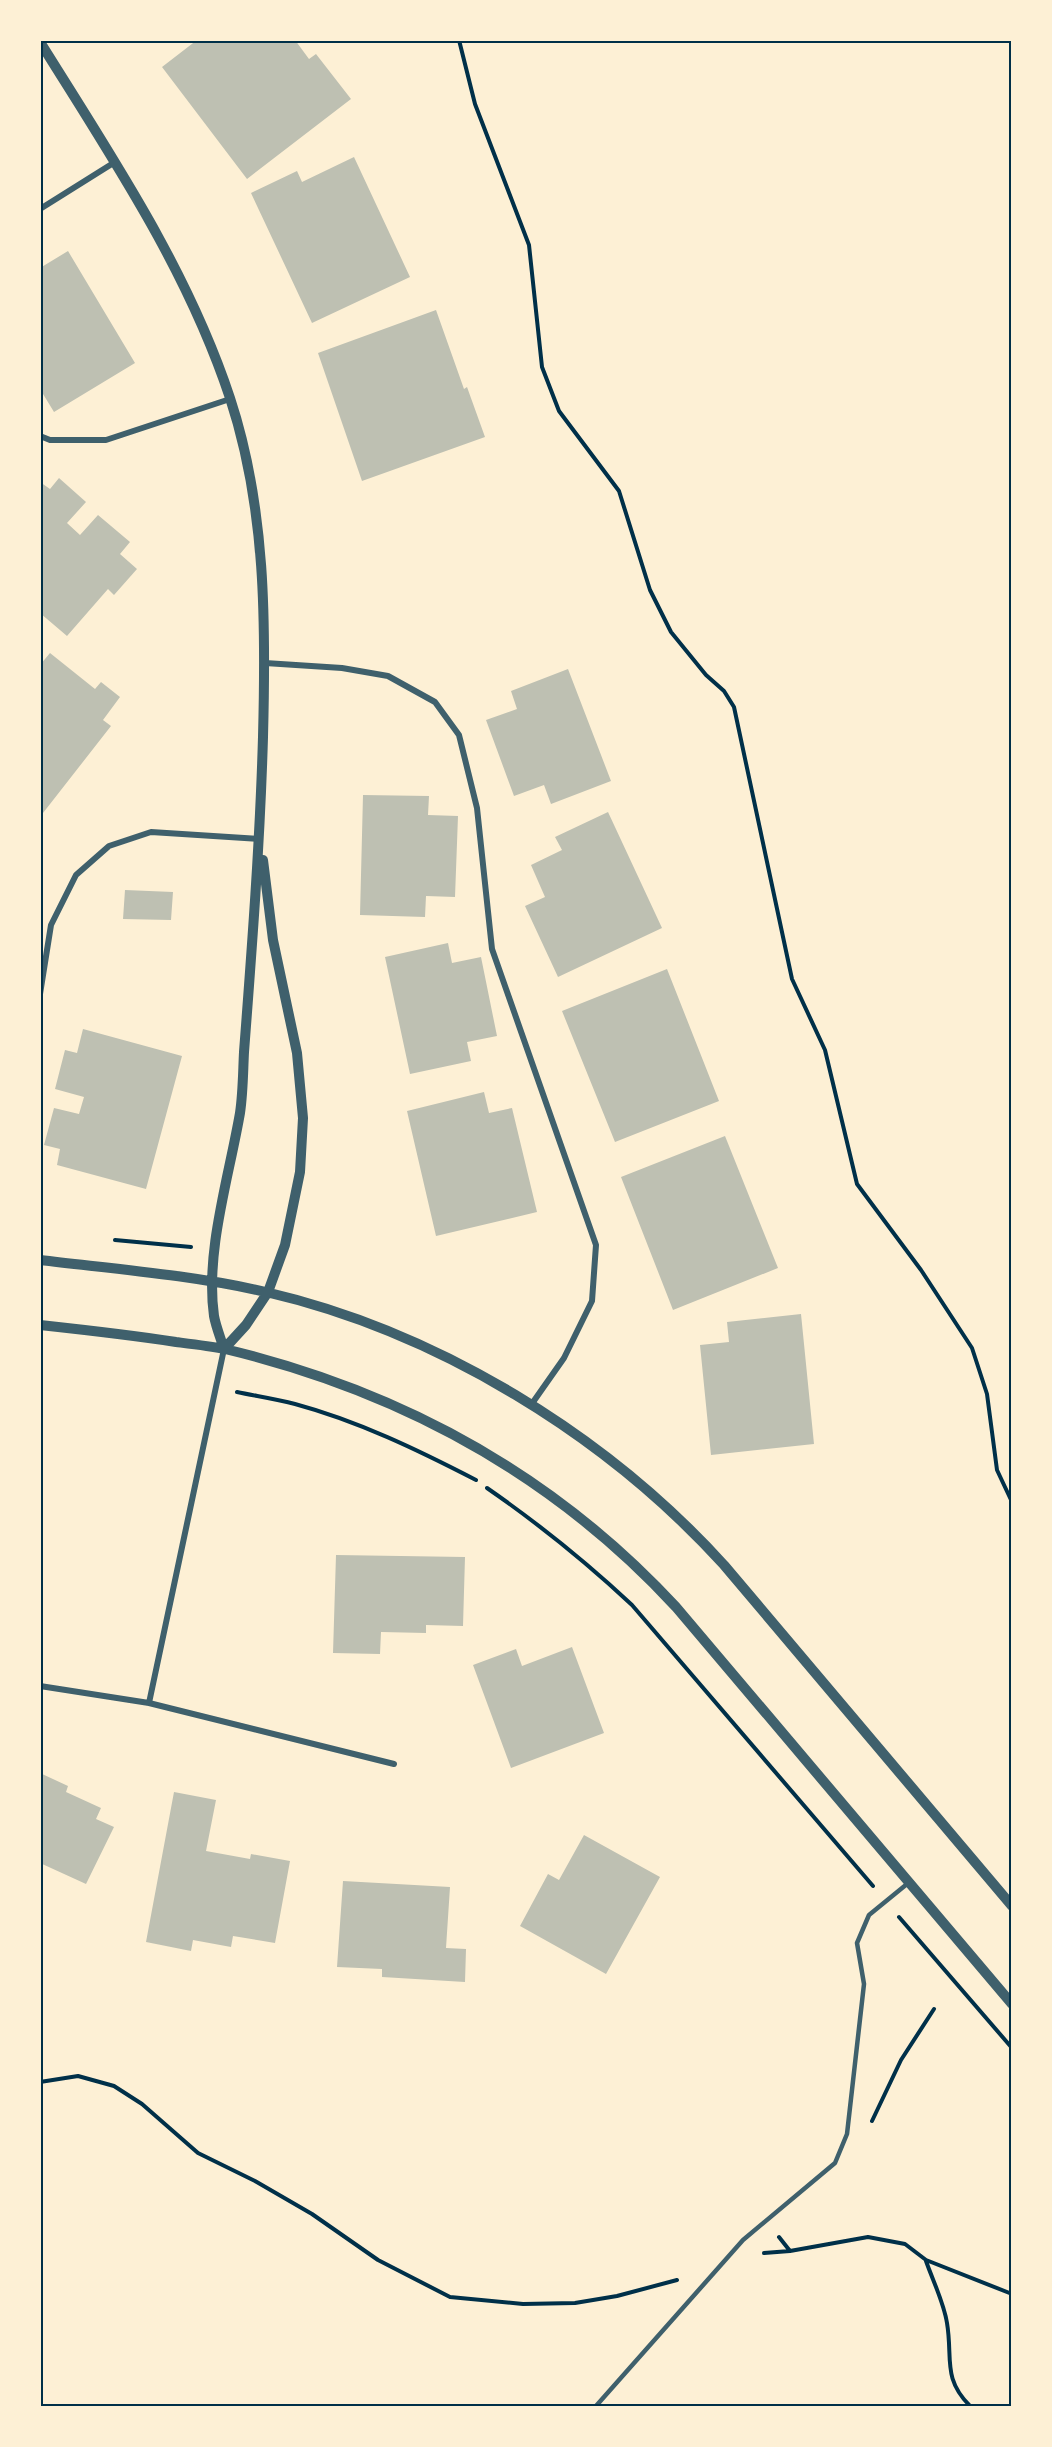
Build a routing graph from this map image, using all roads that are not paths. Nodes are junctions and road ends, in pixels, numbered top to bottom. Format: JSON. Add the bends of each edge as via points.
{"nodes":[{"id":1,"x":40,"y":42,"type":"edge"},
{"id":2,"x":115,"y":162,"type":"junction"},
{"id":3,"x":40,"y":209,"type":"edge"},
{"id":4,"x":230,"y":399,"type":"junction"},
{"id":5,"x":40,"y":436,"type":"edge"},
{"id":6,"x":265,"y":663,"type":"junction"},
{"id":7,"x":260,"y":838,"type":"junction"},
{"id":8,"x":40,"y":994,"type":"edge"},
{"id":9,"x":40,"y":1260,"type":"edge"},
{"id":10,"x":213,"y":1282,"type":"junction"},
{"id":11,"x":268,"y":1292,"type":"junction"},
{"id":12,"x":40,"y":1325,"type":"edge"},
{"id":13,"x":224,"y":1349,"type":"junction"},
{"id":14,"x":531,"y":1405,"type":"junction"},
{"id":15,"x":40,"y":1686,"type":"edge"},
{"id":16,"x":149,"y":1703,"type":"junction"},
{"id":17,"x":394,"y":1764,"type":"dead end"},
{"id":18,"x":908,"y":1884,"type":"junction"},
{"id":19,"x":1011,"y":1906,"type":"edge"},
{"id":20,"x":1011,"y":2004,"type":"edge"},
{"id":21,"x":596,"y":2406,"type":"edge"}],
"edges":[{"from":1,"to":2,"type":"street"},
{"from":2,"to":3,"type":"street"},
{"from":2,"to":4,"type":"street","via":[[178,272]]},
{"from":4,"to":5,"type":"street","via":[[106,440],[50,440]]},
{"from":4,"to":6,"type":"street","via":[[250,471],[260,542]]},
{"from":6,"to":7,"type":"street"},
{"from":6,"to":14,"type":"street","via":[[342,668],[388,676],[435,702],[459,735],[477,808],[492,949],[596,1245],[592,1301],[564,1358]]},
{"from":7,"to":8,"type":"street","via":[[151,832],[109,846],[76,875],[51,925]]},
{"from":7,"to":10,"type":"street","via":[[240,1108]]},
{"from":7,"to":11,"type":"street","via":[[273,940],[297,1053],[303,1118],[300,1172],[287,1234]]},
{"from":9,"to":10,"type":"street"},
{"from":10,"to":11,"type":"street"},
{"from":10,"to":13,"type":"street","via":[[214,1318]]},
{"from":11,"to":13,"type":"street"},
{"from":11,"to":14,"type":"street","via":[[405,1337]]},
{"from":12,"to":13,"type":"street"},
{"from":13,"to":16,"type":"street"},
{"from":13,"to":18,"type":"street","via":[[345,1386],[441,1427],[527,1479],[607,1539],[676,1607]]},
{"from":14,"to":19,"type":"street","via":[[602,1453],[690,1527]]},
{"from":15,"to":16,"type":"street"},
{"from":16,"to":17,"type":"street"},
{"from":18,"to":20,"type":"street"},
{"from":18,"to":21,"type":"lane","via":[[869,1915],[857,1943],[864,1984],[847,2134],[835,2163],[743,2240]]}]}
